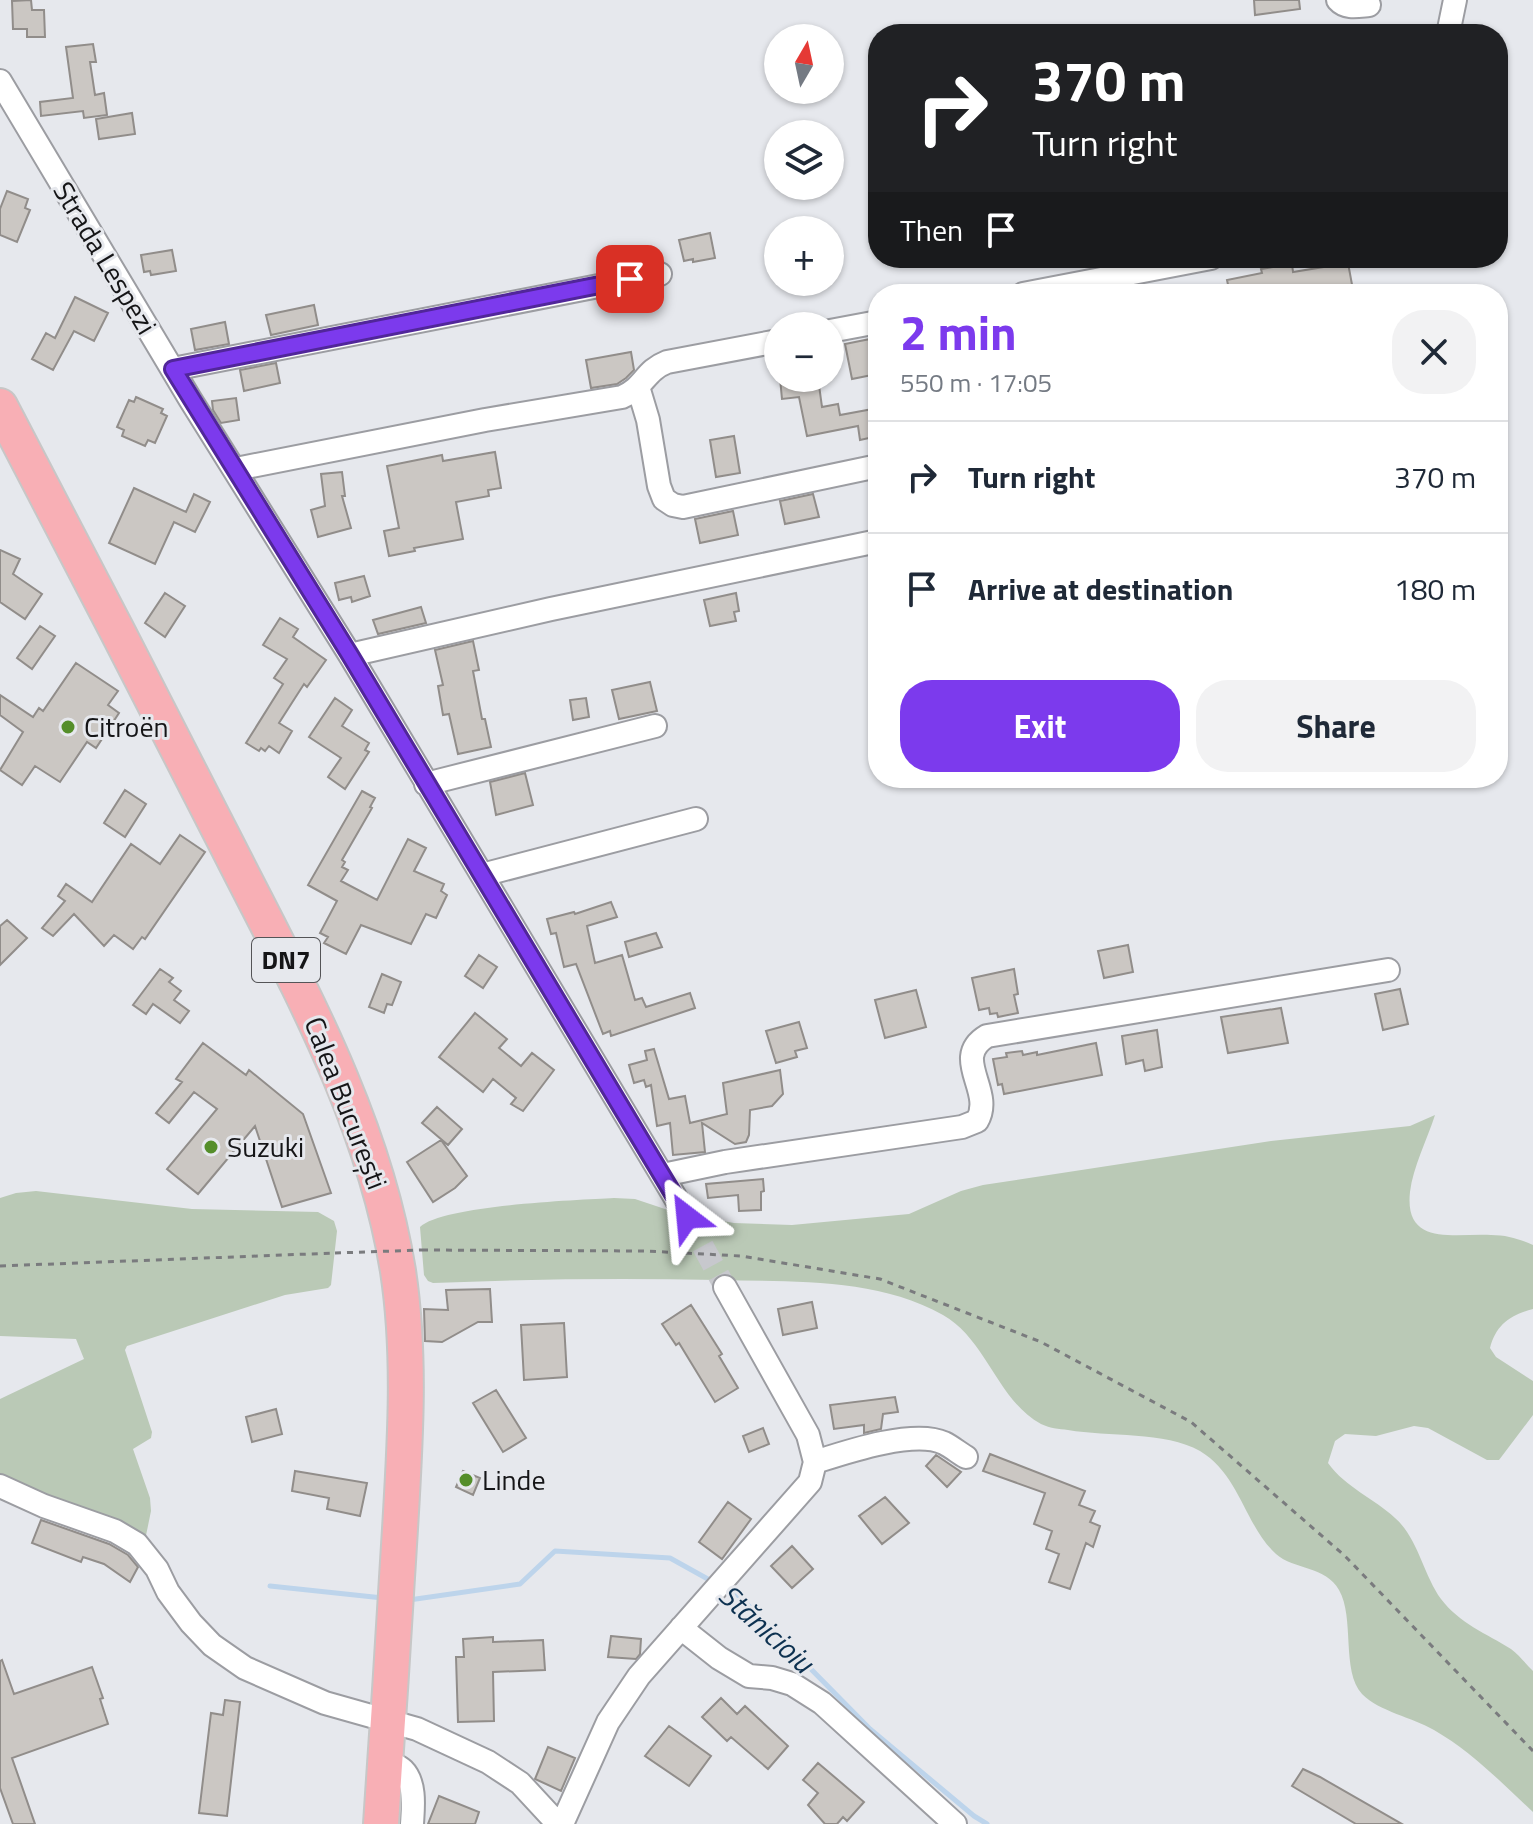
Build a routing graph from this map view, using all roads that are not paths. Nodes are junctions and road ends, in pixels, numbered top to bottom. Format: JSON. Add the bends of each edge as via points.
{"nodes":[{"id":1,"x":1338,"y":0,"type":"edge"},
{"id":2,"x":1455,"y":0,"type":"edge"},
{"id":3,"x":1369,"y":5,"type":"dead end"},
{"id":4,"x":1450,"y":24,"type":"edge"},
{"id":5,"x":0,"y":81,"type":"edge"},
{"id":6,"x":10,"y":119,"type":"edge"},
{"id":7,"x":1159,"y":268,"type":"edge"},
{"id":8,"x":660,"y":274,"type":"dead end"},
{"id":9,"x":1075,"y":284,"type":"edge"},
{"id":10,"x":868,"y":324,"type":"edge"},
{"id":11,"x":844,"y":328,"type":"edge"},
{"id":12,"x":764,"y":344,"type":"edge"},
{"id":13,"x":173,"y":369,"type":"junction"},
{"id":14,"x":639,"y":390,"type":"junction"},
{"id":15,"x":4,"y":423,"type":"edge"},
{"id":16,"x":868,"y":468,"type":"edge"},
{"id":17,"x":236,"y":469,"type":"junction"},
{"id":18,"x":868,"y":543,"type":"edge"},
{"id":19,"x":350,"y":655,"type":"junction"},
{"id":20,"x":655,"y":726,"type":"dead end"},
{"id":21,"x":426,"y":784,"type":"junction"},
{"id":22,"x":696,"y":819,"type":"dead end"},
{"id":23,"x":482,"y":875,"type":"junction"},
{"id":24,"x":1388,"y":970,"type":"dead end"},
{"id":25,"x":663,"y":1175,"type":"junction"},
{"id":26,"x":687,"y":1217,"type":"tunnel mouth"},
{"id":27,"x":725,"y":1287,"type":"tunnel mouth"},
{"id":28,"x":966,"y":1457,"type":"dead end"},
{"id":29,"x":815,"y":1462,"type":"junction"},
{"id":30,"x":0,"y":1486,"type":"edge"},
{"id":31,"x":681,"y":1628,"type":"junction"},
{"id":32,"x":387,"y":1720,"type":"junction"},
{"id":33,"x":385,"y":1759,"type":"junction"},
{"id":34,"x":381,"y":1824,"type":"edge"},
{"id":35,"x":412,"y":1824,"type":"edge"},
{"id":36,"x":560,"y":1824,"type":"edge"},
{"id":37,"x":955,"y":1824,"type":"edge"}],
"edges":[{"from":1,"to":3,"type":"street","via":[[1343,5]]},
{"from":2,"to":4,"type":"street"},
{"from":5,"to":6,"type":"street","name":"Strada Lespezi"},
{"from":6,"to":13,"type":"street","name":"Strada Lespezi"},
{"from":7,"to":9,"type":"street"},
{"from":8,"to":13,"type":"street"},
{"from":10,"to":11,"type":"street"},
{"from":12,"to":14,"type":"street","via":[[667,362],[655,367]]},
{"from":13,"to":17,"type":"street","name":"Strada Lespezi"},
{"from":14,"to":16,"type":"street","via":[[659,486],[673,505]]},
{"from":14,"to":17,"type":"street"},
{"from":15,"to":32,"type":"highway","name":"Calea București","number":"DN7","via":[[108,610],[300,989],[372,1161],[387,1215],[404,1331],[404,1468]]},
{"from":17,"to":19,"type":"street","name":"Strada Lespezi"},
{"from":18,"to":19,"type":"street"},
{"from":19,"to":21,"type":"street","name":"Strada Lespezi"},
{"from":20,"to":21,"type":"street"},
{"from":21,"to":23,"type":"street","name":"Strada Lespezi"},
{"from":22,"to":23,"type":"street"},
{"from":23,"to":25,"type":"street","name":"Strada Lespezi"},
{"from":24,"to":25,"type":"street","via":[[987,1036],[971,1052],[983,1103],[977,1121]]},
{"from":25,"to":26,"type":"street","name":"Strada Lespezi"},
{"from":27,"to":29,"type":"street","via":[[808,1435]]},
{"from":28,"to":29,"type":"street","via":[[943,1442],[929,1440],[861,1448]]},
{"from":29,"to":31,"type":"street","via":[[810,1482]]},
{"from":30,"to":32,"type":"street","via":[[137,1544],[191,1623],[245,1668],[325,1703]]},
{"from":31,"to":36,"type":"street","via":[[608,1722]]},
{"from":31,"to":37,"type":"street","via":[[749,1676],[792,1684],[822,1703]]},
{"from":32,"to":33,"type":"highway","name":"Calea București","number":"DN7"},
{"from":32,"to":36,"type":"street","via":[[488,1762],[520,1783]]},
{"from":33,"to":34,"type":"highway","name":"Calea București","number":"DN7"},
{"from":33,"to":35,"type":"street","via":[[409,1780]]}]}
